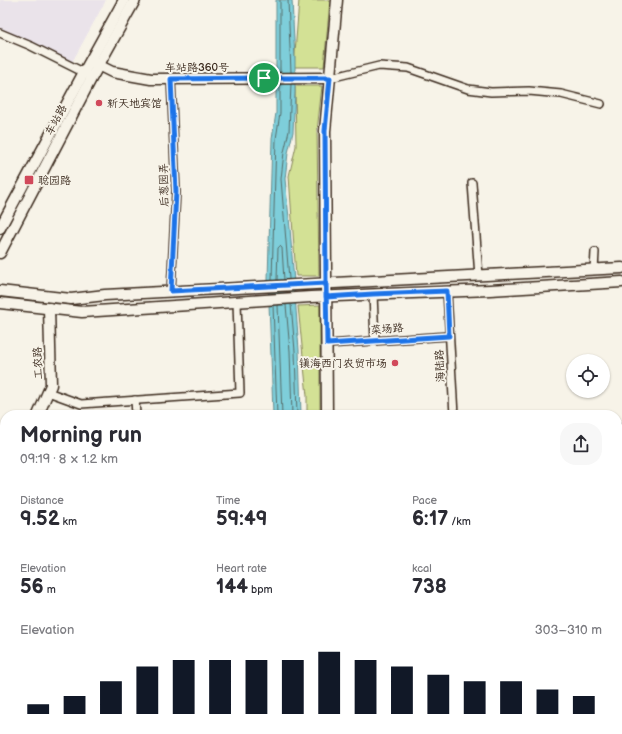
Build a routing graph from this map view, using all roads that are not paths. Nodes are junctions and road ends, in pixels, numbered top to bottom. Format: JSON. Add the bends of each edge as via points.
{"nodes":[{"id":1,"x":124,"y":0,"type":"edge"},
{"id":2,"x":136,"y":0,"type":"edge"},
{"id":3,"x":337,"y":0,"type":"edge"},
{"id":4,"x":0,"y":33,"type":"edge"},
{"id":5,"x":95,"y":64,"type":"junction"},
{"id":6,"x":88,"y":74,"type":"junction"},
{"id":7,"x":330,"y":78,"type":"junction"},
{"id":8,"x":171,"y":79,"type":"junction"},
{"id":9,"x":601,"y":104,"type":"dead end"},
{"id":10,"x":472,"y":183,"type":"dead end"},
{"id":11,"x":0,"y":228,"type":"edge"},
{"id":12,"x":595,"y":252,"type":"dead end"},
{"id":13,"x":0,"y":253,"type":"edge"},
{"id":14,"x":622,"y":268,"type":"edge"},
{"id":15,"x":594,"y":270,"type":"junction"},
{"id":16,"x":479,"y":276,"type":"junction"},
{"id":17,"x":622,"y":282,"type":"edge"},
{"id":18,"x":326,"y":283,"type":"junction"},
{"id":19,"x":0,"y":291,"type":"edge"},
{"id":20,"x":171,"y":291,"type":"junction"},
{"id":21,"x":447,"y":291,"type":"junction"},
{"id":22,"x":373,"y":294,"type":"junction"},
{"id":23,"x":326,"y":297,"type":"junction"},
{"id":24,"x":237,"y":302,"type":"junction"},
{"id":25,"x":0,"y":303,"type":"edge"},
{"id":26,"x":48,"y":308,"type":"junction"},
{"id":27,"x":449,"y":336,"type":"junction"},
{"id":28,"x":375,"y":341,"type":"junction"},
{"id":29,"x":327,"y":344,"type":"junction"},
{"id":30,"x":48,"y":392,"type":"junction"},
{"id":31,"x":135,"y":400,"type":"junction"},
{"id":32,"x":40,"y":410,"type":"edge"},
{"id":33,"x":136,"y":410,"type":"edge"},
{"id":34,"x":327,"y":410,"type":"edge"},
{"id":35,"x":454,"y":410,"type":"edge"}],
"edges":[{"from":1,"to":5,"type":"street","name":"车站路"},
{"from":2,"to":5,"type":"street","name":"车站路"},
{"from":3,"to":7,"type":"street"},
{"from":4,"to":6,"type":"street"},
{"from":5,"to":6,"type":"street","name":"车站路"},
{"from":5,"to":8,"type":"street","name":"车站路360号","via":[[112,72],[151,79]]},
{"from":6,"to":11,"type":"street","name":"车站路"},
{"from":6,"to":13,"type":"street","name":"车站路"},
{"from":7,"to":8,"type":"street","name":"车站路360号"},
{"from":7,"to":9,"type":"street","via":[[379,66],[408,68],[468,89],[561,94]]},
{"from":7,"to":18,"type":"street","via":[[325,131]]},
{"from":8,"to":20,"type":"street","name":"后葱园弄","via":[[176,192]]},
{"from":10,"to":16,"type":"street"},
{"from":12,"to":15,"type":"street"},
{"from":14,"to":15,"type":"street"},
{"from":15,"to":16,"type":"street"},
{"from":16,"to":18,"type":"street"},
{"from":17,"to":21,"type":"street"},
{"from":18,"to":20,"type":"street"},
{"from":18,"to":23,"type":"street"},
{"from":19,"to":20,"type":"street","via":[[71,298]]},
{"from":21,"to":22,"type":"street"},
{"from":21,"to":27,"type":"street","name":"海陆路"},
{"from":22,"to":23,"type":"street"},
{"from":22,"to":28,"type":"street"},
{"from":23,"to":24,"type":"street"},
{"from":23,"to":29,"type":"street"},
{"from":24,"to":26,"type":"street","via":[[82,312]]},
{"from":24,"to":31,"type":"street","via":[[240,393]]},
{"from":25,"to":26,"type":"street"},
{"from":26,"to":30,"type":"street","name":"工农路","via":[[51,385]]},
{"from":27,"to":28,"type":"street","name":"菜场路"},
{"from":27,"to":35,"type":"street","name":"海陆路"},
{"from":28,"to":29,"type":"street","name":"菜场路"},
{"from":29,"to":34,"type":"street"},
{"from":30,"to":31,"type":"street","via":[[81,404]]},
{"from":30,"to":32,"type":"street","name":"工农路"},
{"from":31,"to":33,"type":"street"}]}
